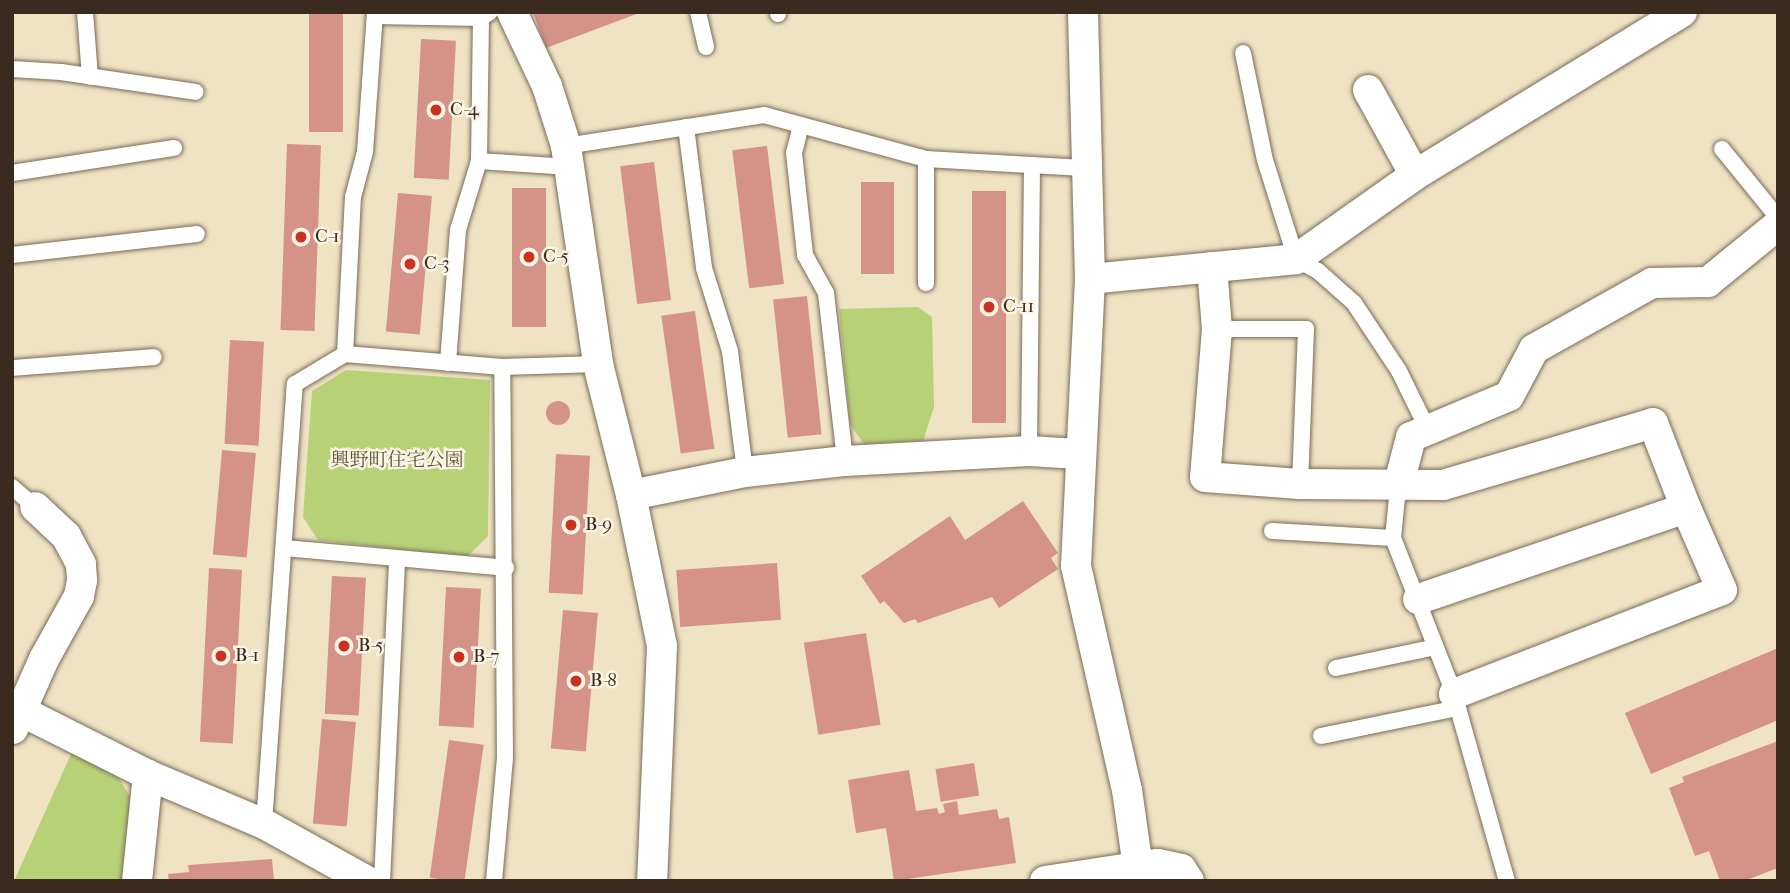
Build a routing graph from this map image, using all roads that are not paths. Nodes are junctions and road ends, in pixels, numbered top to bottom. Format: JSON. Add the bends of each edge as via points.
{"nodes":[{"id":1,"x":85,"y":12,"type":"edge"},
{"id":2,"x":512,"y":12,"type":"edge"},
{"id":3,"x":698,"y":12,"type":"edge"},
{"id":4,"x":1083,"y":12,"type":"edge"},
{"id":5,"x":1682,"y":12,"type":"edge"},
{"id":6,"x":375,"y":14,"type":"edge"},
{"id":7,"x":486,"y":15,"type":"edge"},
{"id":8,"x":706,"y":47,"type":"dead end"},
{"id":9,"x":1243,"y":53,"type":"dead end"},
{"id":10,"x":12,"y":69,"type":"edge"},
{"id":11,"x":90,"y":76,"type":"junction"},
{"id":12,"x":1368,"y":90,"type":"dead end"},
{"id":13,"x":195,"y":92,"type":"dead end"},
{"id":14,"x":801,"y":125,"type":"junction"},
{"id":15,"x":686,"y":127,"type":"junction"},
{"id":16,"x":174,"y":148,"type":"dead end"},
{"id":17,"x":1722,"y":149,"type":"dead end"},
{"id":18,"x":568,"y":156,"type":"junction"},
{"id":19,"x":926,"y":159,"type":"junction"},
{"id":20,"x":479,"y":161,"type":"junction"},
{"id":21,"x":1032,"y":165,"type":"junction"},
{"id":22,"x":1084,"y":168,"type":"junction"},
{"id":23,"x":12,"y":173,"type":"edge"},
{"id":24,"x":1415,"y":175,"type":"junction"},
{"id":25,"x":1778,"y":218,"type":"edge"},
{"id":26,"x":1778,"y":225,"type":"edge"},
{"id":27,"x":197,"y":234,"type":"dead end"},
{"id":28,"x":12,"y":255,"type":"edge"},
{"id":29,"x":1296,"y":259,"type":"junction"},
{"id":30,"x":1212,"y":267,"type":"junction"},
{"id":31,"x":1090,"y":279,"type":"junction"},
{"id":32,"x":926,"y":283,"type":"dead end"},
{"id":33,"x":1217,"y":329,"type":"junction"},
{"id":34,"x":345,"y":354,"type":"junction"},
{"id":35,"x":155,"y":358,"type":"dead end"},
{"id":36,"x":448,"y":363,"type":"junction"},
{"id":37,"x":598,"y":364,"type":"junction"},
{"id":38,"x":502,"y":367,"type":"junction"},
{"id":39,"x":12,"y":368,"type":"edge"},
{"id":40,"x":1428,"y":430,"type":"junction"},
{"id":41,"x":1029,"y":451,"type":"junction"},
{"id":42,"x":1079,"y":454,"type":"junction"},
{"id":43,"x":845,"y":461,"type":"junction"},
{"id":44,"x":745,"y":472,"type":"junction"},
{"id":45,"x":1300,"y":484,"type":"junction"},
{"id":46,"x":12,"y":487,"type":"edge"},
{"id":47,"x":1398,"y":487,"type":"junction"},
{"id":48,"x":631,"y":495,"type":"junction"},
{"id":49,"x":35,"y":508,"type":"joint"},
{"id":50,"x":1686,"y":508,"type":"junction"},
{"id":51,"x":1272,"y":531,"type":"dead end"},
{"id":52,"x":1393,"y":538,"type":"junction"},
{"id":53,"x":284,"y":548,"type":"junction"},
{"id":54,"x":397,"y":558,"type":"junction"},
{"id":55,"x":506,"y":568,"type":"junction"},
{"id":56,"x":1418,"y":599,"type":"junction"},
{"id":57,"x":1436,"y":647,"type":"junction"},
{"id":58,"x":1336,"y":668,"type":"dead end"},
{"id":59,"x":1456,"y":701,"type":"junction"},
{"id":60,"x":18,"y":721,"type":"edge"},
{"id":61,"x":1321,"y":736,"type":"dead end"},
{"id":62,"x":148,"y":775,"type":"junction"},
{"id":63,"x":264,"y":824,"type":"junction"},
{"id":64,"x":1138,"y":873,"type":"edge"},
{"id":65,"x":137,"y":881,"type":"edge"},
{"id":66,"x":367,"y":881,"type":"edge"},
{"id":67,"x":382,"y":881,"type":"edge"},
{"id":68,"x":494,"y":881,"type":"edge"},
{"id":69,"x":652,"y":881,"type":"edge"},
{"id":70,"x":1045,"y":881,"type":"edge"},
{"id":71,"x":1189,"y":881,"type":"edge"},
{"id":72,"x":1507,"y":881,"type":"edge"}],
"edges":[{"from":1,"to":11,"type":"lane"},
{"from":2,"to":18,"type":"street","via":[[547,86]]},
{"from":3,"to":8,"type":"lane"},
{"from":4,"to":22,"type":"street"},
{"from":5,"to":24,"type":"street"},
{"from":6,"to":7,"type":"lane"},
{"from":6,"to":34,"type":"lane","via":[[365,152],[354,197]]},
{"from":7,"to":20,"type":"lane"},
{"from":9,"to":29,"type":"lane","via":[[1265,160]]},
{"from":10,"to":11,"type":"lane"},
{"from":11,"to":13,"type":"lane"},
{"from":12,"to":24,"type":"street"},
{"from":14,"to":15,"type":"lane","via":[[764,115]]},
{"from":14,"to":19,"type":"lane"},
{"from":14,"to":43,"type":"lane","via":[[794,153],[805,255],[826,293]]},
{"from":15,"to":18,"type":"lane"},
{"from":15,"to":44,"type":"lane","via":[[704,268],[730,351]]},
{"from":16,"to":23,"type":"lane"},
{"from":17,"to":25,"type":"lane"},
{"from":18,"to":20,"type":"lane"},
{"from":18,"to":37,"type":"street"},
{"from":19,"to":21,"type":"lane"},
{"from":19,"to":32,"type":"lane"},
{"from":20,"to":36,"type":"lane","via":[[458,230]]},
{"from":21,"to":22,"type":"lane"},
{"from":21,"to":41,"type":"lane"},
{"from":22,"to":31,"type":"street"},
{"from":24,"to":29,"type":"street"},
{"from":26,"to":40,"type":"street","via":[[1708,282],[1652,283],[1534,349],[1509,396]]},
{"from":27,"to":28,"type":"lane"},
{"from":29,"to":30,"type":"street"},
{"from":29,"to":40,"type":"lane","via":[[1318,271],[1353,303],[1399,371]]},
{"from":30,"to":31,"type":"street"},
{"from":30,"to":33,"type":"street"},
{"from":31,"to":42,"type":"street"},
{"from":33,"to":45,"type":"street","via":[[1205,477]]},
{"from":33,"to":45,"type":"lane","via":[[1306,329]]},
{"from":34,"to":36,"type":"lane"},
{"from":34,"to":53,"type":"lane","via":[[295,384]]},
{"from":35,"to":39,"type":"lane"},
{"from":36,"to":38,"type":"lane"},
{"from":37,"to":38,"type":"lane"},
{"from":37,"to":48,"type":"street"},
{"from":38,"to":55,"type":"lane"},
{"from":40,"to":47,"type":"street","via":[[1410,437]]},
{"from":41,"to":42,"type":"street"},
{"from":41,"to":43,"type":"street"},
{"from":42,"to":64,"type":"street","via":[[1076,566],[1127,790]]},
{"from":43,"to":44,"type":"street"},
{"from":44,"to":48,"type":"street"},
{"from":45,"to":47,"type":"street"},
{"from":46,"to":49,"type":"lane"},
{"from":47,"to":50,"type":"street","via":[[1443,485],[1654,423]]},
{"from":47,"to":52,"type":"lane"},
{"from":48,"to":69,"type":"street","via":[[662,646]]},
{"from":49,"to":60,"type":"street","via":[[65,536],[81,564],[82,580],[79,596],[44,659]]},
{"from":50,"to":56,"type":"street"},
{"from":50,"to":59,"type":"street","via":[[1722,590]]},
{"from":51,"to":52,"type":"lane"},
{"from":52,"to":56,"type":"lane"},
{"from":53,"to":54,"type":"lane"},
{"from":53,"to":63,"type":"lane"},
{"from":54,"to":55,"type":"lane"},
{"from":54,"to":67,"type":"lane"},
{"from":55,"to":68,"type":"lane","via":[[505,758]]},
{"from":56,"to":57,"type":"lane"},
{"from":57,"to":58,"type":"lane"},
{"from":57,"to":59,"type":"lane"},
{"from":59,"to":61,"type":"lane"},
{"from":59,"to":72,"type":"lane"},
{"from":60,"to":62,"type":"street"},
{"from":62,"to":63,"type":"street"},
{"from":62,"to":65,"type":"street"},
{"from":63,"to":66,"type":"street"},
{"from":64,"to":70,"type":"street"},
{"from":64,"to":71,"type":"street","via":[[1181,869]]}]}
